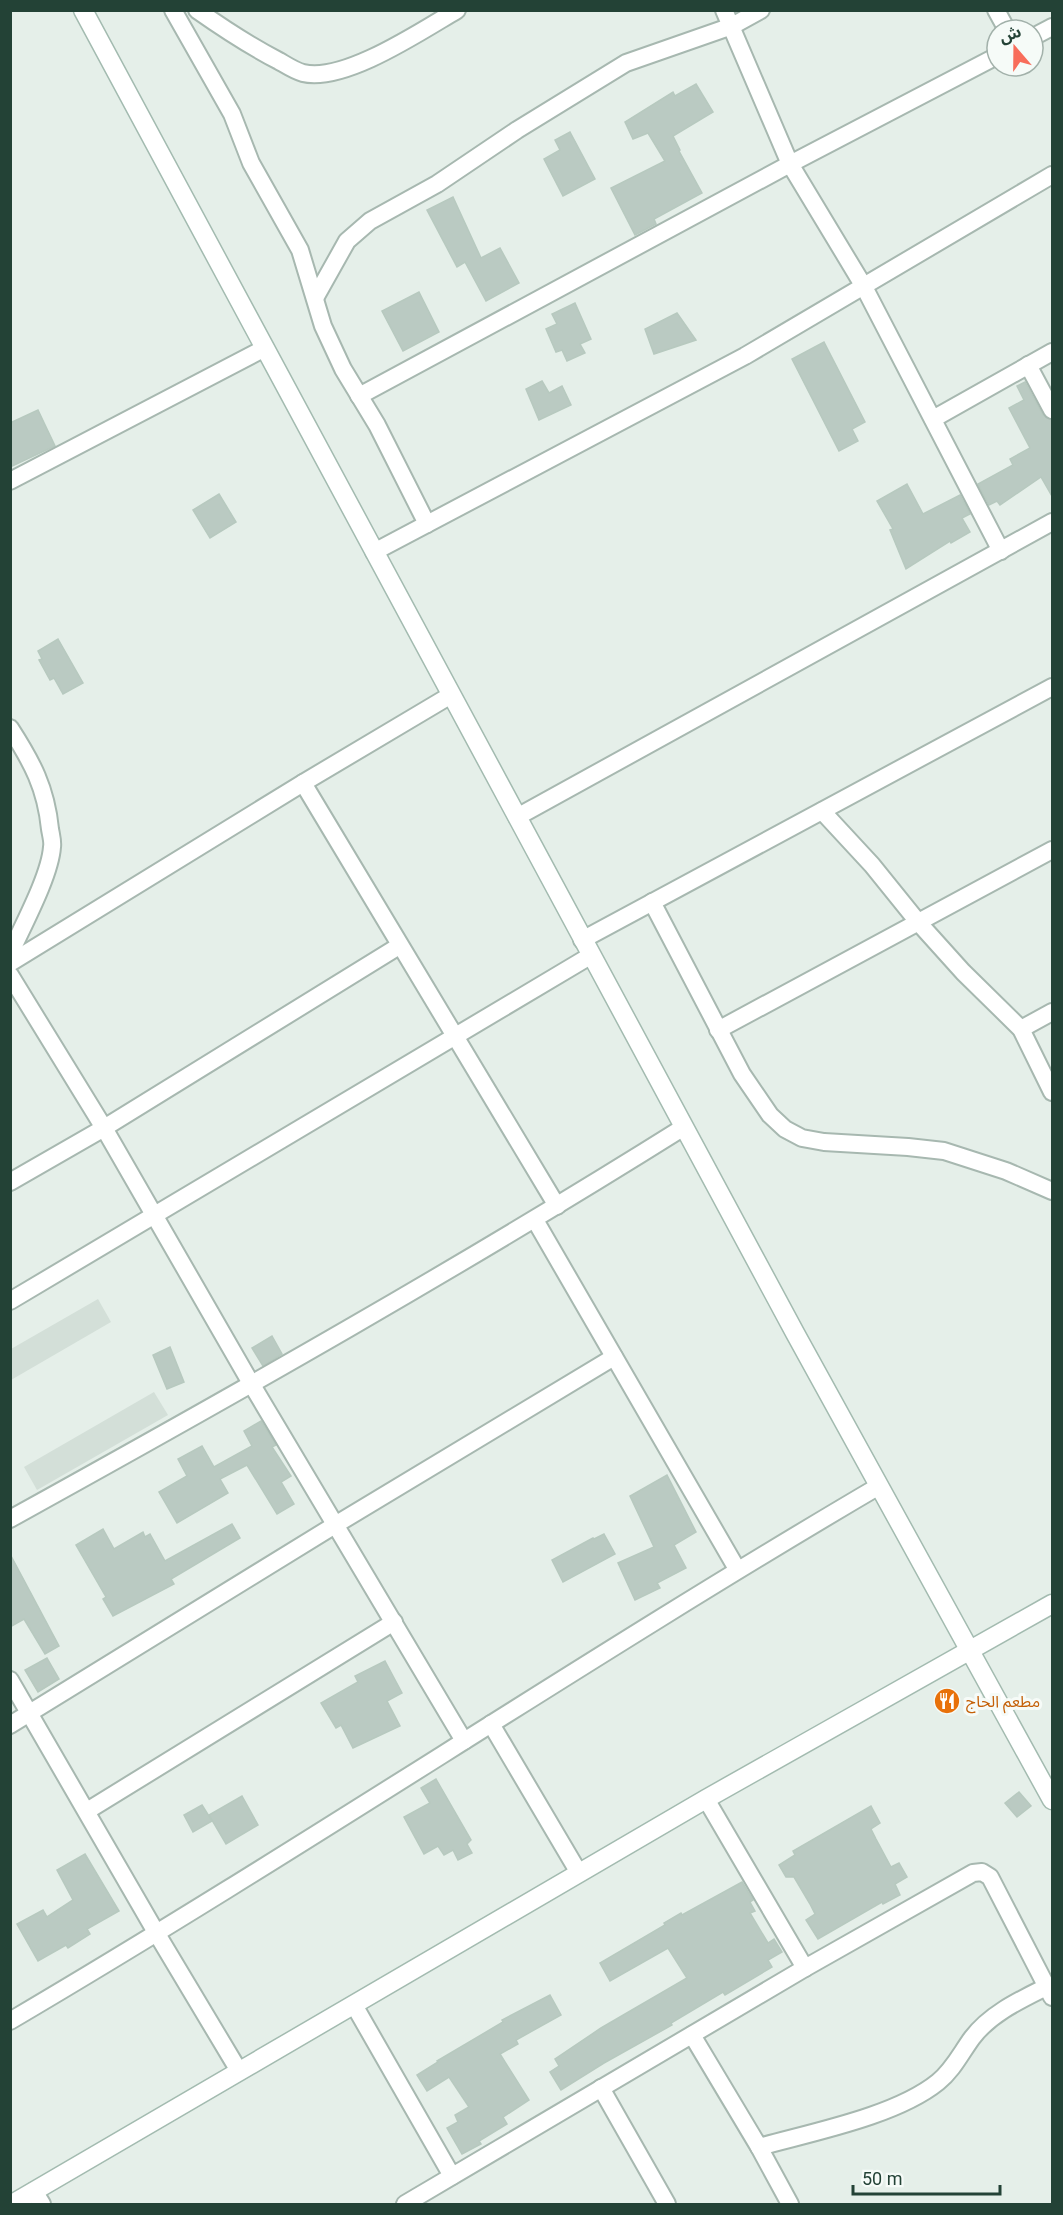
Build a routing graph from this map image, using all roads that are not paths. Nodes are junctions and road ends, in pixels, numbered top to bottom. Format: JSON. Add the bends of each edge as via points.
{"nodes":[{"id":1,"x":83,"y":10,"type":"edge"},
{"id":2,"x":173,"y":10,"type":"edge"},
{"id":3,"x":197,"y":10,"type":"edge"},
{"id":4,"x":458,"y":10,"type":"edge"},
{"id":5,"x":724,"y":10,"type":"edge"},
{"id":6,"x":761,"y":10,"type":"edge"},
{"id":7,"x":732,"y":26,"type":"junction"},
{"id":8,"x":985,"y":62,"type":"edge"},
{"id":9,"x":790,"y":164,"type":"junction"},
{"id":10,"x":1050,"y":181,"type":"edge"},
{"id":11,"x":864,"y":285,"type":"junction"},
{"id":12,"x":315,"y":298,"type":"junction"},
{"id":13,"x":265,"y":348,"type":"junction"},
{"id":14,"x":1053,"y":352,"type":"edge"},
{"id":15,"x":1028,"y":365,"type":"junction"},
{"id":16,"x":359,"y":396,"type":"junction"},
{"id":17,"x":1053,"y":410,"type":"edge"},
{"id":18,"x":933,"y":419,"type":"junction"},
{"id":19,"x":10,"y":481,"type":"edge"},
{"id":20,"x":1053,"y":522,"type":"edge"},
{"id":21,"x":426,"y":524,"type":"junction"},
{"id":22,"x":1001,"y":551,"type":"junction"},
{"id":23,"x":374,"y":552,"type":"junction"},
{"id":24,"x":1053,"y":687,"type":"edge"},
{"id":25,"x":451,"y":695,"type":"junction"},
{"id":26,"x":10,"y":728,"type":"edge"},
{"id":27,"x":303,"y":783,"type":"junction"},
{"id":28,"x":822,"y":811,"type":"junction"},
{"id":29,"x":517,"y":817,"type":"junction"},
{"id":30,"x":1053,"y":850,"type":"edge"},
{"id":31,"x":652,"y":902,"type":"junction"},
{"id":32,"x":918,"y":922,"type":"junction"},
{"id":33,"x":399,"y":946,"type":"junction"},
{"id":34,"x":586,"y":948,"type":"junction"},
{"id":35,"x":10,"y":954,"type":"edge"},
{"id":36,"x":10,"y":963,"type":"edge"},
{"id":37,"x":10,"y":975,"type":"edge"},
{"id":38,"x":1053,"y":1012,"type":"edge"},
{"id":39,"x":1020,"y":1029,"type":"junction"},
{"id":40,"x":718,"y":1030,"type":"junction"},
{"id":41,"x":454,"y":1036,"type":"junction"},
{"id":42,"x":1053,"y":1092,"type":"edge"},
{"id":43,"x":684,"y":1127,"type":"junction"},
{"id":44,"x":104,"y":1128,"type":"junction"},
{"id":45,"x":10,"y":1182,"type":"edge"},
{"id":46,"x":1053,"y":1191,"type":"edge"},
{"id":47,"x":557,"y":1206,"type":"junction"},
{"id":48,"x":155,"y":1216,"type":"junction"},
{"id":49,"x":535,"y":1220,"type":"junction"},
{"id":50,"x":10,"y":1301,"type":"edge"},
{"id":51,"x":614,"y":1357,"type":"junction"},
{"id":52,"x":252,"y":1385,"type":"junction"},
{"id":53,"x":879,"y":1486,"type":"junction"},
{"id":54,"x":10,"y":1519,"type":"edge"},
{"id":55,"x":335,"y":1525,"type":"junction"},
{"id":56,"x":737,"y":1569,"type":"junction"},
{"id":57,"x":1053,"y":1604,"type":"edge"},
{"id":58,"x":394,"y":1622,"type":"junction"},
{"id":59,"x":971,"y":1650,"type":"junction"},
{"id":60,"x":10,"y":1680,"type":"edge"},
{"id":61,"x":30,"y":1711,"type":"junction"},
{"id":62,"x":491,"y":1724,"type":"junction"},
{"id":63,"x":10,"y":1725,"type":"edge"},
{"id":64,"x":464,"y":1741,"type":"junction"},
{"id":65,"x":706,"y":1799,"type":"junction"},
{"id":66,"x":1053,"y":1800,"type":"edge"},
{"id":67,"x":87,"y":1811,"type":"junction"},
{"id":68,"x":579,"y":1874,"type":"junction"},
{"id":69,"x":157,"y":1934,"type":"junction"},
{"id":70,"x":805,"y":1968,"type":"junction"},
{"id":71,"x":1049,"y":1992,"type":"edge"},
{"id":72,"x":354,"y":2006,"type":"junction"},
{"id":73,"x":10,"y":2021,"type":"edge"},
{"id":74,"x":692,"y":2035,"type":"junction"},
{"id":75,"x":239,"y":2071,"type":"junction"},
{"id":76,"x":601,"y":2088,"type":"junction"},
{"id":77,"x":759,"y":2147,"type":"junction"},
{"id":78,"x":452,"y":2176,"type":"junction"},
{"id":79,"x":38,"y":2198,"type":"edge"},
{"id":80,"x":12,"y":2205,"type":"edge"},
{"id":81,"x":405,"y":2205,"type":"edge"},
{"id":82,"x":667,"y":2205,"type":"edge"},
{"id":83,"x":790,"y":2205,"type":"edge"}],
"edges":[{"from":1,"to":13,"type":"street"},
{"from":2,"to":12,"type":"street","via":[[232,114],[251,163],[300,250]]},
{"from":3,"to":4,"type":"street","via":[[243,43],[303,73],[321,74],[365,61]]},
{"from":5,"to":7,"type":"street"},
{"from":6,"to":7,"type":"street"},
{"from":7,"to":9,"type":"street"},
{"from":7,"to":12,"type":"street","via":[[626,63],[437,184],[370,220],[347,241]]},
{"from":8,"to":9,"type":"street"},
{"from":9,"to":11,"type":"street"},
{"from":9,"to":16,"type":"street"},
{"from":10,"to":11,"type":"street"},
{"from":11,"to":18,"type":"street"},
{"from":11,"to":21,"type":"street","via":[[745,356]]},
{"from":12,"to":16,"type":"street","via":[[323,326]]},
{"from":13,"to":19,"type":"street"},
{"from":13,"to":23,"type":"street"},
{"from":14,"to":15,"type":"street"},
{"from":15,"to":17,"type":"street"},
{"from":15,"to":18,"type":"street"},
{"from":16,"to":21,"type":"street"},
{"from":18,"to":22,"type":"street"},
{"from":20,"to":22,"type":"street"},
{"from":21,"to":23,"type":"street"},
{"from":22,"to":29,"type":"street"},
{"from":23,"to":25,"type":"street"},
{"from":24,"to":28,"type":"street"},
{"from":25,"to":27,"type":"street"},
{"from":25,"to":29,"type":"street"},
{"from":26,"to":35,"type":"street","via":[[41,783],[52,847]]},
{"from":27,"to":33,"type":"street"},
{"from":27,"to":36,"type":"street"},
{"from":28,"to":31,"type":"street"},
{"from":28,"to":32,"type":"street"},
{"from":29,"to":34,"type":"street"},
{"from":30,"to":32,"type":"street"},
{"from":31,"to":34,"type":"street"},
{"from":31,"to":40,"type":"street"},
{"from":32,"to":39,"type":"street"},
{"from":32,"to":40,"type":"street"},
{"from":33,"to":41,"type":"street"},
{"from":33,"to":44,"type":"street"},
{"from":34,"to":41,"type":"street"},
{"from":34,"to":43,"type":"street"},
{"from":37,"to":44,"type":"street"},
{"from":38,"to":39,"type":"street"},
{"from":39,"to":42,"type":"street"},
{"from":40,"to":46,"type":"street","via":[[770,1115],[802,1138],[944,1151]]},
{"from":41,"to":47,"type":"street"},
{"from":41,"to":48,"type":"street"},
{"from":43,"to":47,"type":"street"},
{"from":43,"to":53,"type":"street"},
{"from":44,"to":45,"type":"street"},
{"from":44,"to":48,"type":"street"},
{"from":47,"to":49,"type":"street"},
{"from":48,"to":50,"type":"street"},
{"from":48,"to":52,"type":"street"},
{"from":49,"to":51,"type":"street"},
{"from":49,"to":52,"type":"street"},
{"from":51,"to":55,"type":"street"},
{"from":51,"to":56,"type":"street"},
{"from":52,"to":54,"type":"street"},
{"from":52,"to":55,"type":"street"},
{"from":53,"to":56,"type":"street"},
{"from":53,"to":59,"type":"street"},
{"from":55,"to":58,"type":"street"},
{"from":55,"to":61,"type":"street"},
{"from":56,"to":62,"type":"street"},
{"from":57,"to":59,"type":"street"},
{"from":58,"to":64,"type":"street"},
{"from":58,"to":67,"type":"street"},
{"from":59,"to":65,"type":"street"},
{"from":59,"to":66,"type":"street"},
{"from":60,"to":61,"type":"street"},
{"from":61,"to":63,"type":"street"},
{"from":61,"to":67,"type":"street"},
{"from":62,"to":64,"type":"street"},
{"from":62,"to":68,"type":"street"},
{"from":64,"to":69,"type":"street"},
{"from":65,"to":68,"type":"street"},
{"from":65,"to":70,"type":"street"},
{"from":67,"to":69,"type":"street"},
{"from":68,"to":72,"type":"street"},
{"from":69,"to":73,"type":"street"},
{"from":69,"to":75,"type":"street"},
{"from":70,"to":71,"type":"street","via":[[972,1873],[982,1872],[990,1876]]},
{"from":70,"to":74,"type":"street"},
{"from":71,"to":77,"type":"street","via":[[1019,2001],[982,2026],[953,2066],[919,2095],[858,2120]]},
{"from":72,"to":75,"type":"street"},
{"from":72,"to":78,"type":"street"},
{"from":74,"to":76,"type":"street"},
{"from":74,"to":77,"type":"street"},
{"from":75,"to":79,"type":"street"},
{"from":76,"to":78,"type":"street"},
{"from":76,"to":82,"type":"street"},
{"from":77,"to":83,"type":"street"},
{"from":78,"to":81,"type":"street"},
{"from":79,"to":80,"type":"street"}]}
